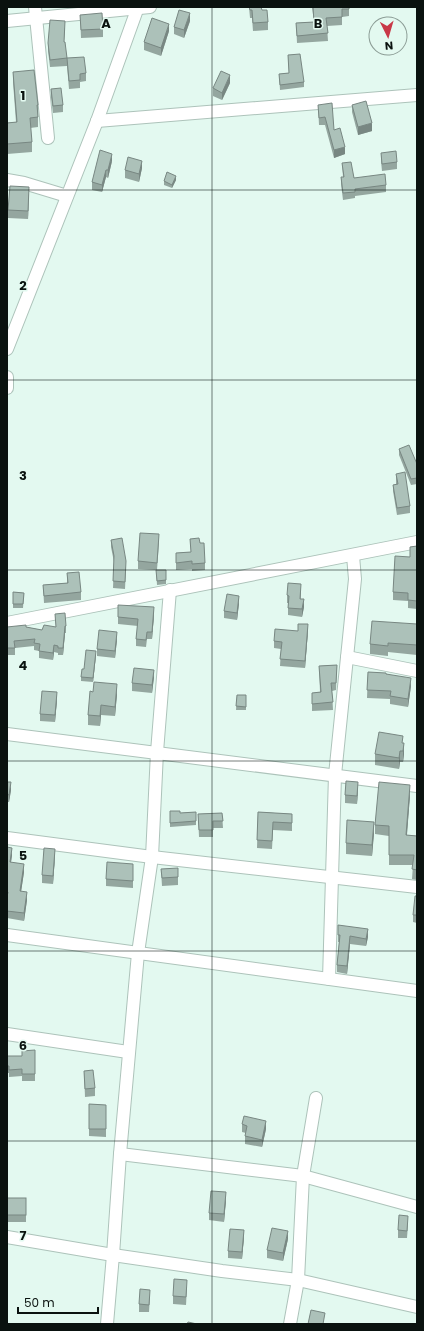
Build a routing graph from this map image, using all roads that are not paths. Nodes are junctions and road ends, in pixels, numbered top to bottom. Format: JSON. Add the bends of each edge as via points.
{"nodes":[{"id":1,"x":142,"y":7,"type":"edge"},
{"id":2,"x":36,"y":12,"type":"edge"},
{"id":3,"x":7,"y":21,"type":"edge"},
{"id":4,"x":417,"y":95,"type":"edge"},
{"id":5,"x":97,"y":122,"type":"junction"},
{"id":6,"x":48,"y":138,"type":"dead end"},
{"id":7,"x":7,"y":180,"type":"edge"},
{"id":8,"x":67,"y":196,"type":"junction"},
{"id":9,"x":7,"y":349,"type":"edge"},
{"id":10,"x":7,"y":377,"type":"edge"},
{"id":11,"x":7,"y":388,"type":"edge"},
{"id":12,"x":417,"y":542,"type":"edge"},
{"id":13,"x":353,"y":556,"type":"junction"},
{"id":14,"x":170,"y":590,"type":"junction"},
{"id":15,"x":7,"y":623,"type":"edge"},
{"id":16,"x":347,"y":657,"type":"junction"},
{"id":17,"x":417,"y":671,"type":"edge"},
{"id":18,"x":7,"y":734,"type":"edge"},
{"id":19,"x":157,"y":752,"type":"junction"},
{"id":20,"x":335,"y":775,"type":"junction"},
{"id":21,"x":417,"y":786,"type":"edge"},
{"id":22,"x":7,"y":838,"type":"edge"},
{"id":23,"x":152,"y":857,"type":"junction"},
{"id":24,"x":331,"y":877,"type":"junction"},
{"id":25,"x":417,"y":887,"type":"edge"},
{"id":26,"x":7,"y":935,"type":"edge"},
{"id":27,"x":138,"y":953,"type":"junction"},
{"id":28,"x":329,"y":979,"type":"junction"},
{"id":29,"x":417,"y":991,"type":"edge"},
{"id":30,"x":7,"y":1034,"type":"edge"},
{"id":31,"x":128,"y":1052,"type":"junction"},
{"id":32,"x":316,"y":1098,"type":"dead end"},
{"id":33,"x":120,"y":1154,"type":"junction"},
{"id":34,"x":303,"y":1176,"type":"junction"},
{"id":35,"x":417,"y":1207,"type":"edge"},
{"id":36,"x":7,"y":1237,"type":"edge"},
{"id":37,"x":113,"y":1255,"type":"junction"},
{"id":38,"x":298,"y":1280,"type":"junction"},
{"id":39,"x":417,"y":1308,"type":"edge"},
{"id":40,"x":107,"y":1324,"type":"edge"},
{"id":41,"x":290,"y":1324,"type":"edge"}],
"edges":[{"from":1,"to":2,"type":"street"},
{"from":1,"to":5,"type":"street"},
{"from":2,"to":3,"type":"street"},
{"from":2,"to":6,"type":"street"},
{"from":4,"to":5,"type":"street"},
{"from":5,"to":8,"type":"street"},
{"from":7,"to":8,"type":"street"},
{"from":8,"to":9,"type":"street"},
{"from":10,"to":11,"type":"street"},
{"from":12,"to":13,"type":"street"},
{"from":13,"to":14,"type":"street"},
{"from":13,"to":16,"type":"street","via":[[356,579]]},
{"from":14,"to":15,"type":"street"},
{"from":14,"to":19,"type":"street"},
{"from":16,"to":17,"type":"street"},
{"from":16,"to":20,"type":"street"},
{"from":18,"to":19,"type":"street"},
{"from":19,"to":20,"type":"street"},
{"from":19,"to":23,"type":"street"},
{"from":20,"to":21,"type":"street"},
{"from":20,"to":24,"type":"street"},
{"from":22,"to":23,"type":"street"},
{"from":23,"to":24,"type":"street"},
{"from":23,"to":27,"type":"street"},
{"from":24,"to":25,"type":"street"},
{"from":24,"to":28,"type":"street"},
{"from":26,"to":27,"type":"street"},
{"from":27,"to":28,"type":"street"},
{"from":27,"to":31,"type":"street"},
{"from":28,"to":29,"type":"street"},
{"from":30,"to":31,"type":"street"},
{"from":31,"to":33,"type":"street"},
{"from":32,"to":34,"type":"street"},
{"from":33,"to":34,"type":"street"},
{"from":33,"to":37,"type":"street"},
{"from":34,"to":35,"type":"street"},
{"from":34,"to":38,"type":"street"},
{"from":36,"to":37,"type":"street"},
{"from":37,"to":38,"type":"street"},
{"from":37,"to":40,"type":"street"},
{"from":38,"to":39,"type":"street"},
{"from":38,"to":41,"type":"street"}]}
